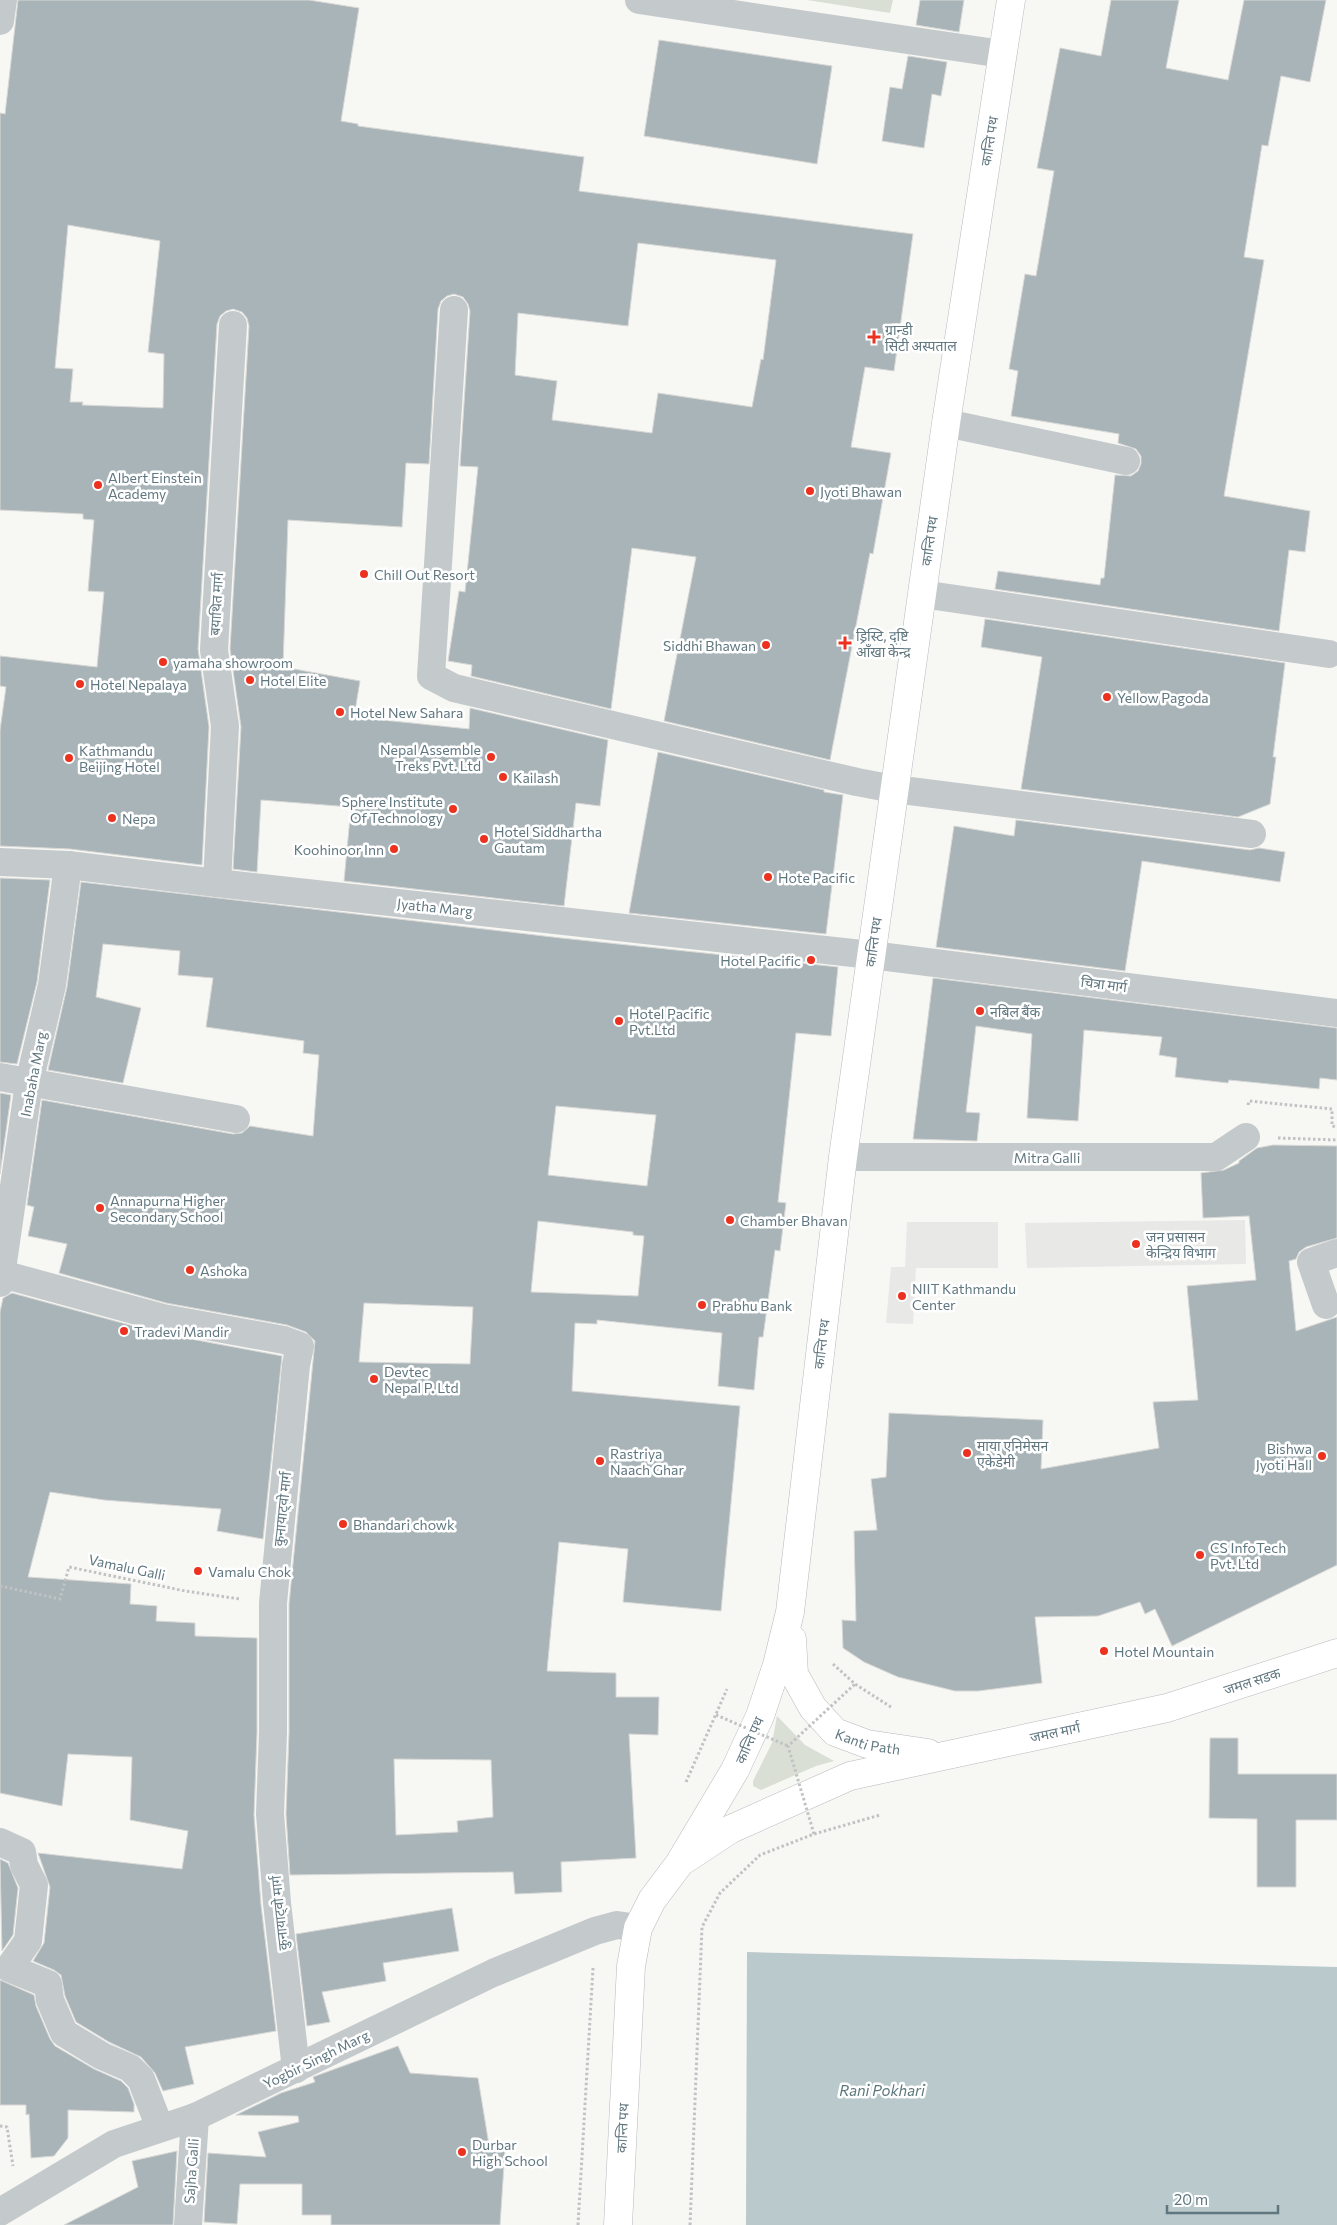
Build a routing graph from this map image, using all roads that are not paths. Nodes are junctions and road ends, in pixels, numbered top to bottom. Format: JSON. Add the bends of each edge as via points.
{"nodes":[{"id":1,"x":3,"y":0,"type":"edge"},
{"id":2,"x":639,"y":0,"type":"edge"},
{"id":3,"x":1011,"y":0,"type":"edge"},
{"id":4,"x":0,"y":21,"type":"edge"},
{"id":5,"x":1002,"y":54,"type":"junction"},
{"id":6,"x":454,"y":310,"type":"dead end"},
{"id":7,"x":233,"y":325,"type":"dead end"},
{"id":8,"x":946,"y":423,"type":"junction"},
{"id":9,"x":1126,"y":462,"type":"dead end"},
{"id":10,"x":922,"y":594,"type":"junction"},
{"id":11,"x":1329,"y":654,"type":"dead end"},
{"id":12,"x":894,"y":789,"type":"junction"},
{"id":13,"x":1252,"y":834,"type":"dead end"},
{"id":14,"x":0,"y":862,"type":"edge"},
{"id":15,"x":68,"y":865,"type":"junction"},
{"id":16,"x":217,"y":883,"type":"junction"},
{"id":17,"x":871,"y":955,"type":"junction"},
{"id":18,"x":1337,"y":1013,"type":"edge"},
{"id":19,"x":0,"y":1077,"type":"edge"},
{"id":20,"x":29,"y":1083,"type":"junction"},
{"id":21,"x":236,"y":1119,"type":"dead end"},
{"id":22,"x":1246,"y":1138,"type":"road end"},
{"id":23,"x":843,"y":1157,"type":"junction"},
{"id":24,"x":1337,"y":1253,"type":"edge"},
{"id":25,"x":1,"y":1279,"type":"edge"},
{"id":26,"x":1326,"y":1305,"type":"dead end"},
{"id":27,"x":790,"y":1612,"type":"junction"},
{"id":28,"x":1337,"y":1653,"type":"edge"},
{"id":29,"x":1166,"y":1708,"type":"joint"},
{"id":30,"x":944,"y":1756,"type":"junction"},
{"id":31,"x":0,"y":1842,"type":"edge"},
{"id":32,"x":679,"y":1864,"type":"junction"},
{"id":33,"x":638,"y":1928,"type":"junction"},
{"id":34,"x":296,"y":2069,"type":"junction"},
{"id":35,"x":195,"y":2117,"type":"junction"},
{"id":36,"x":160,"y":2128,"type":"junction"},
{"id":37,"x":0,"y":2212,"type":"edge"},
{"id":38,"x":188,"y":2225,"type":"edge"},
{"id":39,"x":618,"y":2225,"type":"edge"}],
"edges":[{"from":1,"to":4,"type":"street"},
{"from":2,"to":5,"type":"street"},
{"from":3,"to":5,"type":"main road","name":"कान्ति पथ"},
{"from":5,"to":8,"type":"main road","name":"कान्ति पथ"},
{"from":6,"to":12,"type":"street","via":[[431,676],[454,688]]},
{"from":7,"to":16,"type":"street","name":"बयाथित मार्ग","via":[[214,650],[225,726]]},
{"from":8,"to":9,"type":"street"},
{"from":8,"to":10,"type":"main road","name":"कान्ति पथ"},
{"from":10,"to":11,"type":"street"},
{"from":10,"to":12,"type":"main road","name":"कान्ति पथ"},
{"from":12,"to":13,"type":"street"},
{"from":12,"to":17,"type":"main road","name":"कान्ति पथ"},
{"from":14,"to":15,"type":"street","name":"Jyatha Marg"},
{"from":15,"to":16,"type":"street","name":"Jyatha Marg"},
{"from":15,"to":20,"type":"street","name":"Inabaha Marg","via":[[52,985]]},
{"from":16,"to":17,"type":"street","name":"Jyatha Marg"},
{"from":17,"to":18,"type":"street","name":"चित्रा मार्ग"},
{"from":17,"to":23,"type":"main road","name":"कान्ति पथ"},
{"from":19,"to":20,"type":"street"},
{"from":20,"to":21,"type":"street"},
{"from":20,"to":25,"type":"street","name":"Inabaha Marg"},
{"from":22,"to":23,"type":"street","name":"Mitra Galli","via":[[1216,1156]]},
{"from":23,"to":27,"type":"main road","name":"कान्ति पथ"},
{"from":24,"to":26,"type":"street","via":[[1312,1262]]},
{"from":25,"to":34,"type":"street","name":"कुनायाट्वो मार्ग","via":[[300,1346],[273,1603],[270,1814]]},
{"from":27,"to":30,"type":"main road","name":"Kanti Path","via":[[794,1674],[813,1708],[835,1732],[867,1744]]},
{"from":27,"to":32,"type":"main road","name":"कान्ति पथ","via":[[760,1716],[735,1770]]},
{"from":28,"to":29,"type":"main road","name":"जमल सडक"},
{"from":29,"to":30,"type":"main road","name":"जमल मार्ग"},
{"from":30,"to":32,"type":"main road","name":"कान्ति पथ","via":[[850,1776],[731,1829]]},
{"from":31,"to":36,"type":"street","via":[[22,1852],[24,1865],[34,1885],[28,1941],[9,1968],[48,1984],[50,2000],[64,2033],[102,2056],[130,2068],[141,2079]]},
{"from":32,"to":33,"type":"main road","name":"कान्ति पथ","via":[[652,1900]]},
{"from":33,"to":34,"type":"street","name":"Yogbir Singh Marg","via":[[617,1925],[595,1931],[493,1973]]},
{"from":33,"to":39,"type":"main road","name":"कान्ति पथ","via":[[630,1966]]},
{"from":34,"to":35,"type":"street","name":"Yogbir Singh Marg"},
{"from":35,"to":36,"type":"street","name":"Yogbir Singh Marg"},
{"from":35,"to":38,"type":"street","name":"Sajha Galli"},
{"from":36,"to":37,"type":"street","name":"Yogbir Singh Marg","via":[[114,2144]]}]}
